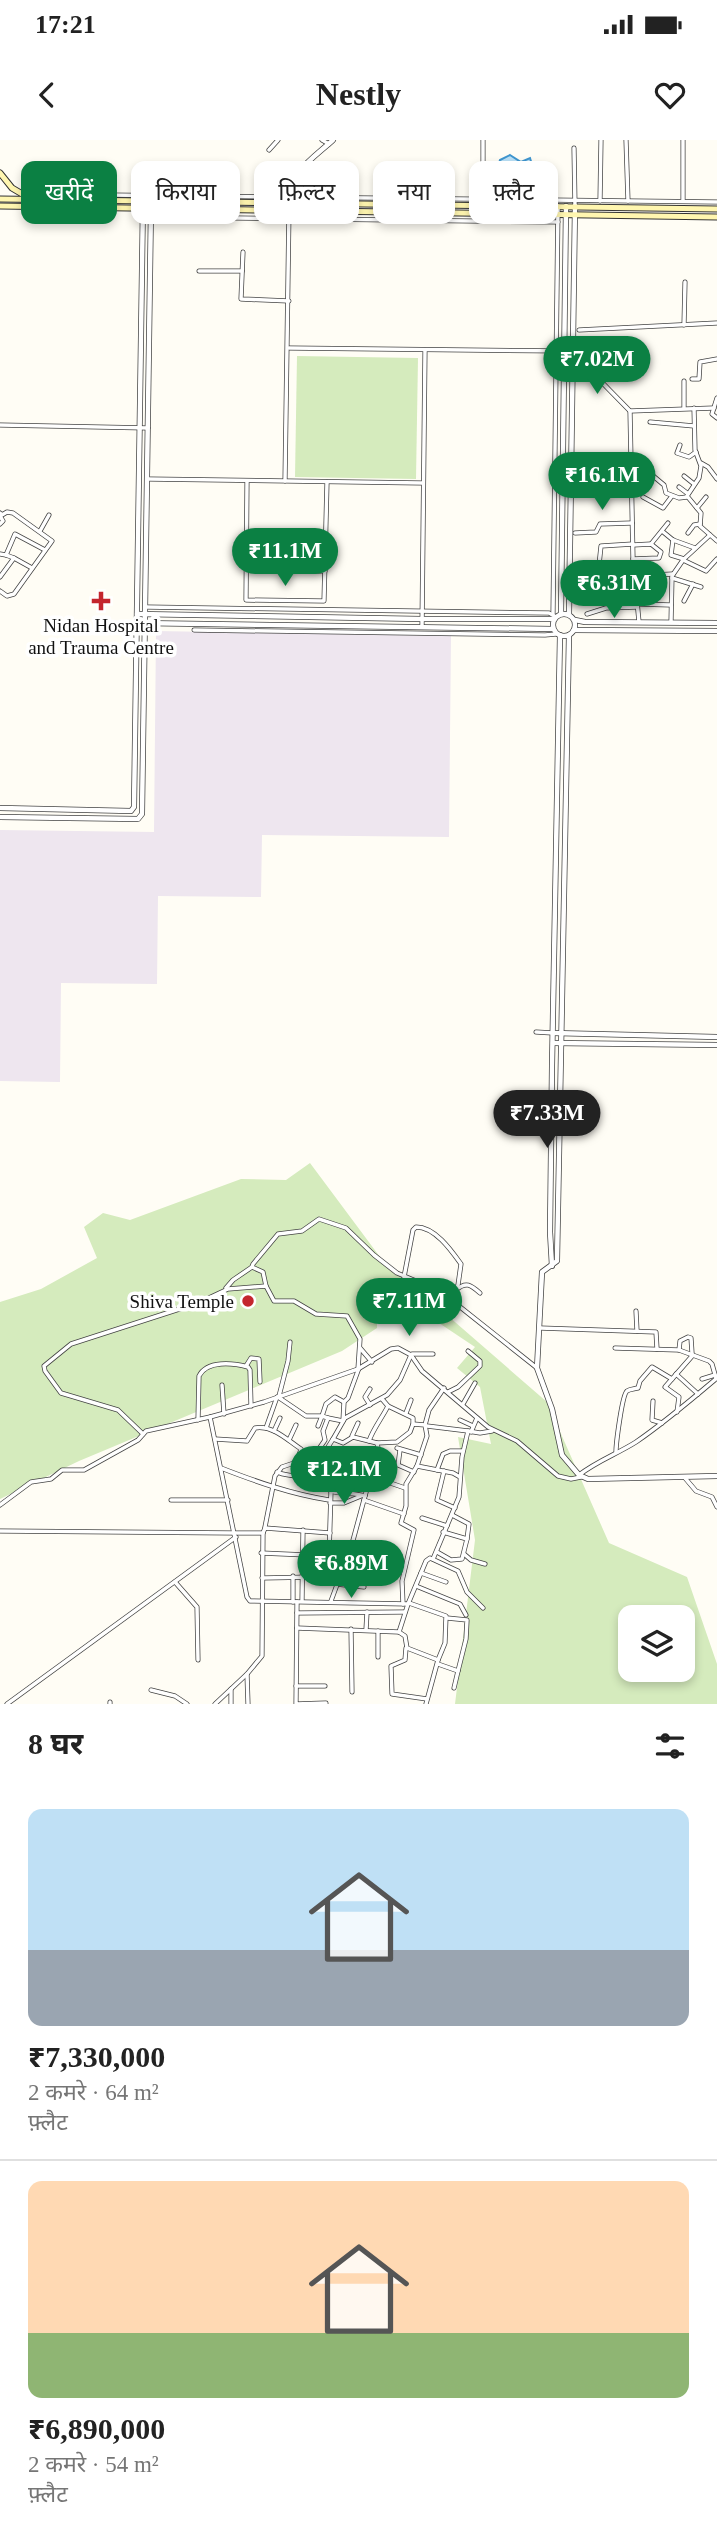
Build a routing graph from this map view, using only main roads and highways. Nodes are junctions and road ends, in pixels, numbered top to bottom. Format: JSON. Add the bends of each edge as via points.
{"nodes":[{"id":1,"x":0,"y":173,"type":"edge"},
{"id":2,"x":21,"y":193,"type":"edge"},
{"id":3,"x":0,"y":199,"type":"edge"},
{"id":4,"x":21,"y":200,"type":"edge"},
{"id":5,"x":117,"y":201,"type":"edge"},
{"id":6,"x":0,"y":206,"type":"edge"},
{"id":7,"x":717,"y":209,"type":"edge"},
{"id":8,"x":717,"y":217,"type":"edge"}],
"edges":[{"from":1,"to":2,"type":"main road"},
{"from":3,"to":4,"type":"main road"},
{"from":5,"to":7,"type":"main road","via":[[575,203]]},
{"from":6,"to":8,"type":"main road"}]}
